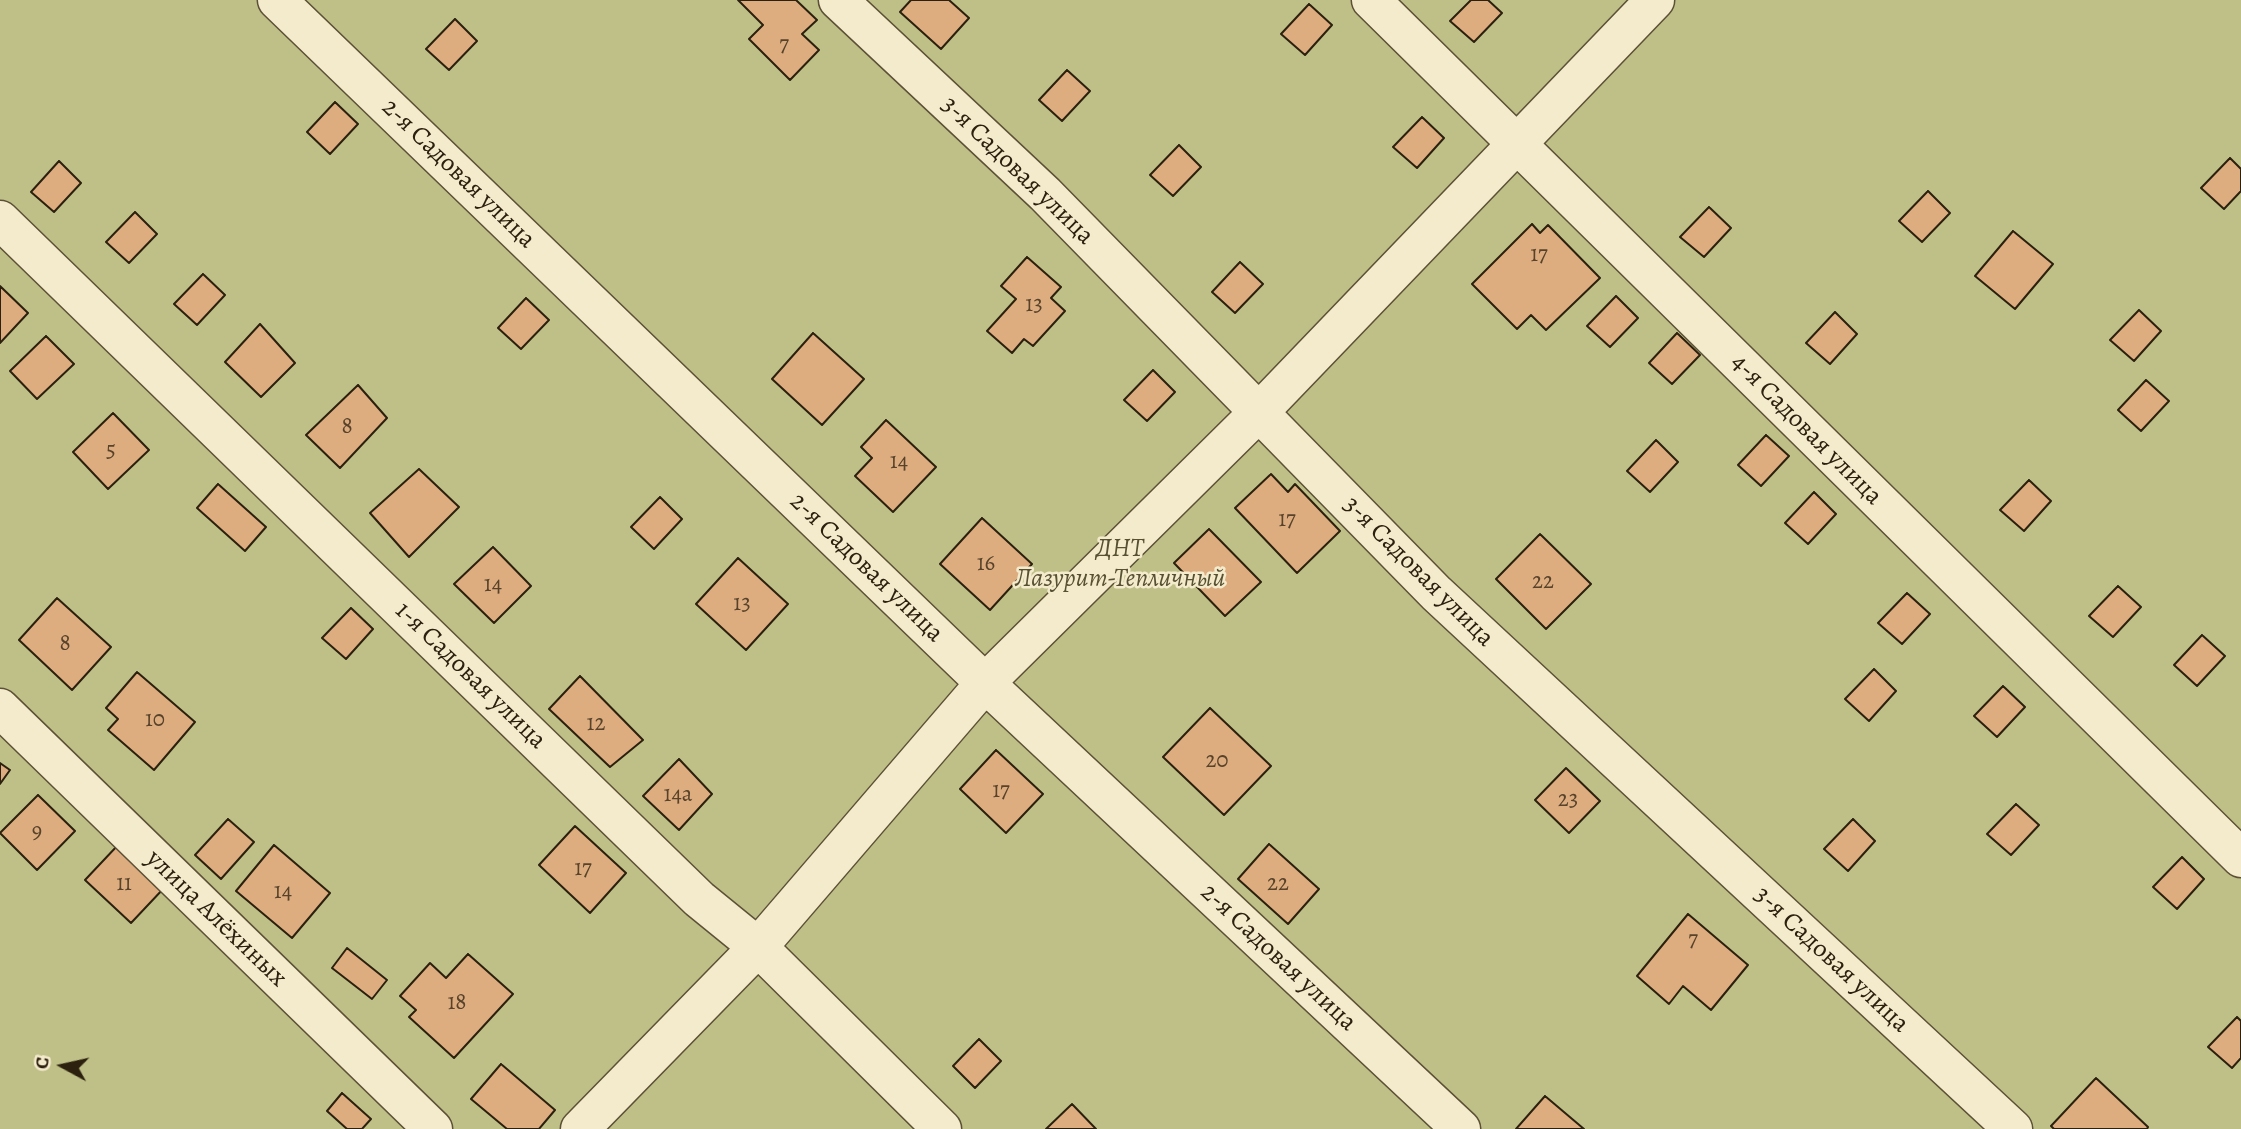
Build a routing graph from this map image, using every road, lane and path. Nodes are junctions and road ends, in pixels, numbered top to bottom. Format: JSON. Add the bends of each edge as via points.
{"nodes":[{"id":1,"x":277,"y":0,"type":"edge"},
{"id":2,"x":838,"y":0,"type":"edge"},
{"id":3,"x":1371,"y":0,"type":"edge"},
{"id":4,"x":1655,"y":0,"type":"edge"},
{"id":5,"x":1516,"y":145,"type":"junction"},
{"id":6,"x":0,"y":220,"type":"edge"},
{"id":7,"x":1260,"y":411,"type":"junction"},
{"id":8,"x":985,"y":684,"type":"junction"},
{"id":9,"x":0,"y":708,"type":"edge"},
{"id":10,"x":2241,"y":858,"type":"edge"},
{"id":11,"x":758,"y":947,"type":"junction"},
{"id":12,"x":433,"y":1129,"type":"edge"},
{"id":13,"x":580,"y":1129,"type":"edge"},
{"id":14,"x":942,"y":1129,"type":"edge"},
{"id":15,"x":1461,"y":1129,"type":"edge"},
{"id":16,"x":2012,"y":1129,"type":"edge"}],
"edges":[{"from":1,"to":8,"type":"street","name":"2-я Садовая улица"},
{"from":2,"to":7,"type":"street","name":"3-я Садовая улица","via":[[1045,194]]},
{"from":3,"to":5,"type":"street","name":"4-я Садовая улица"},
{"from":4,"to":5,"type":"street"},
{"from":5,"to":7,"type":"street"},
{"from":5,"to":10,"type":"street","name":"4-я Садовая улица"},
{"from":6,"to":11,"type":"street","name":"1-я Садовая улица","via":[[699,899]]},
{"from":7,"to":8,"type":"street"},
{"from":7,"to":16,"type":"street","name":"3-я Садовая улица","via":[[1436,593]]},
{"from":8,"to":11,"type":"street"},
{"from":8,"to":15,"type":"street","name":"2-я Садовая улица"},
{"from":9,"to":12,"type":"street","name":"улица Алёхиных"},
{"from":11,"to":13,"type":"street"},
{"from":11,"to":14,"type":"street","name":"1-я Садовая улица"}]}
